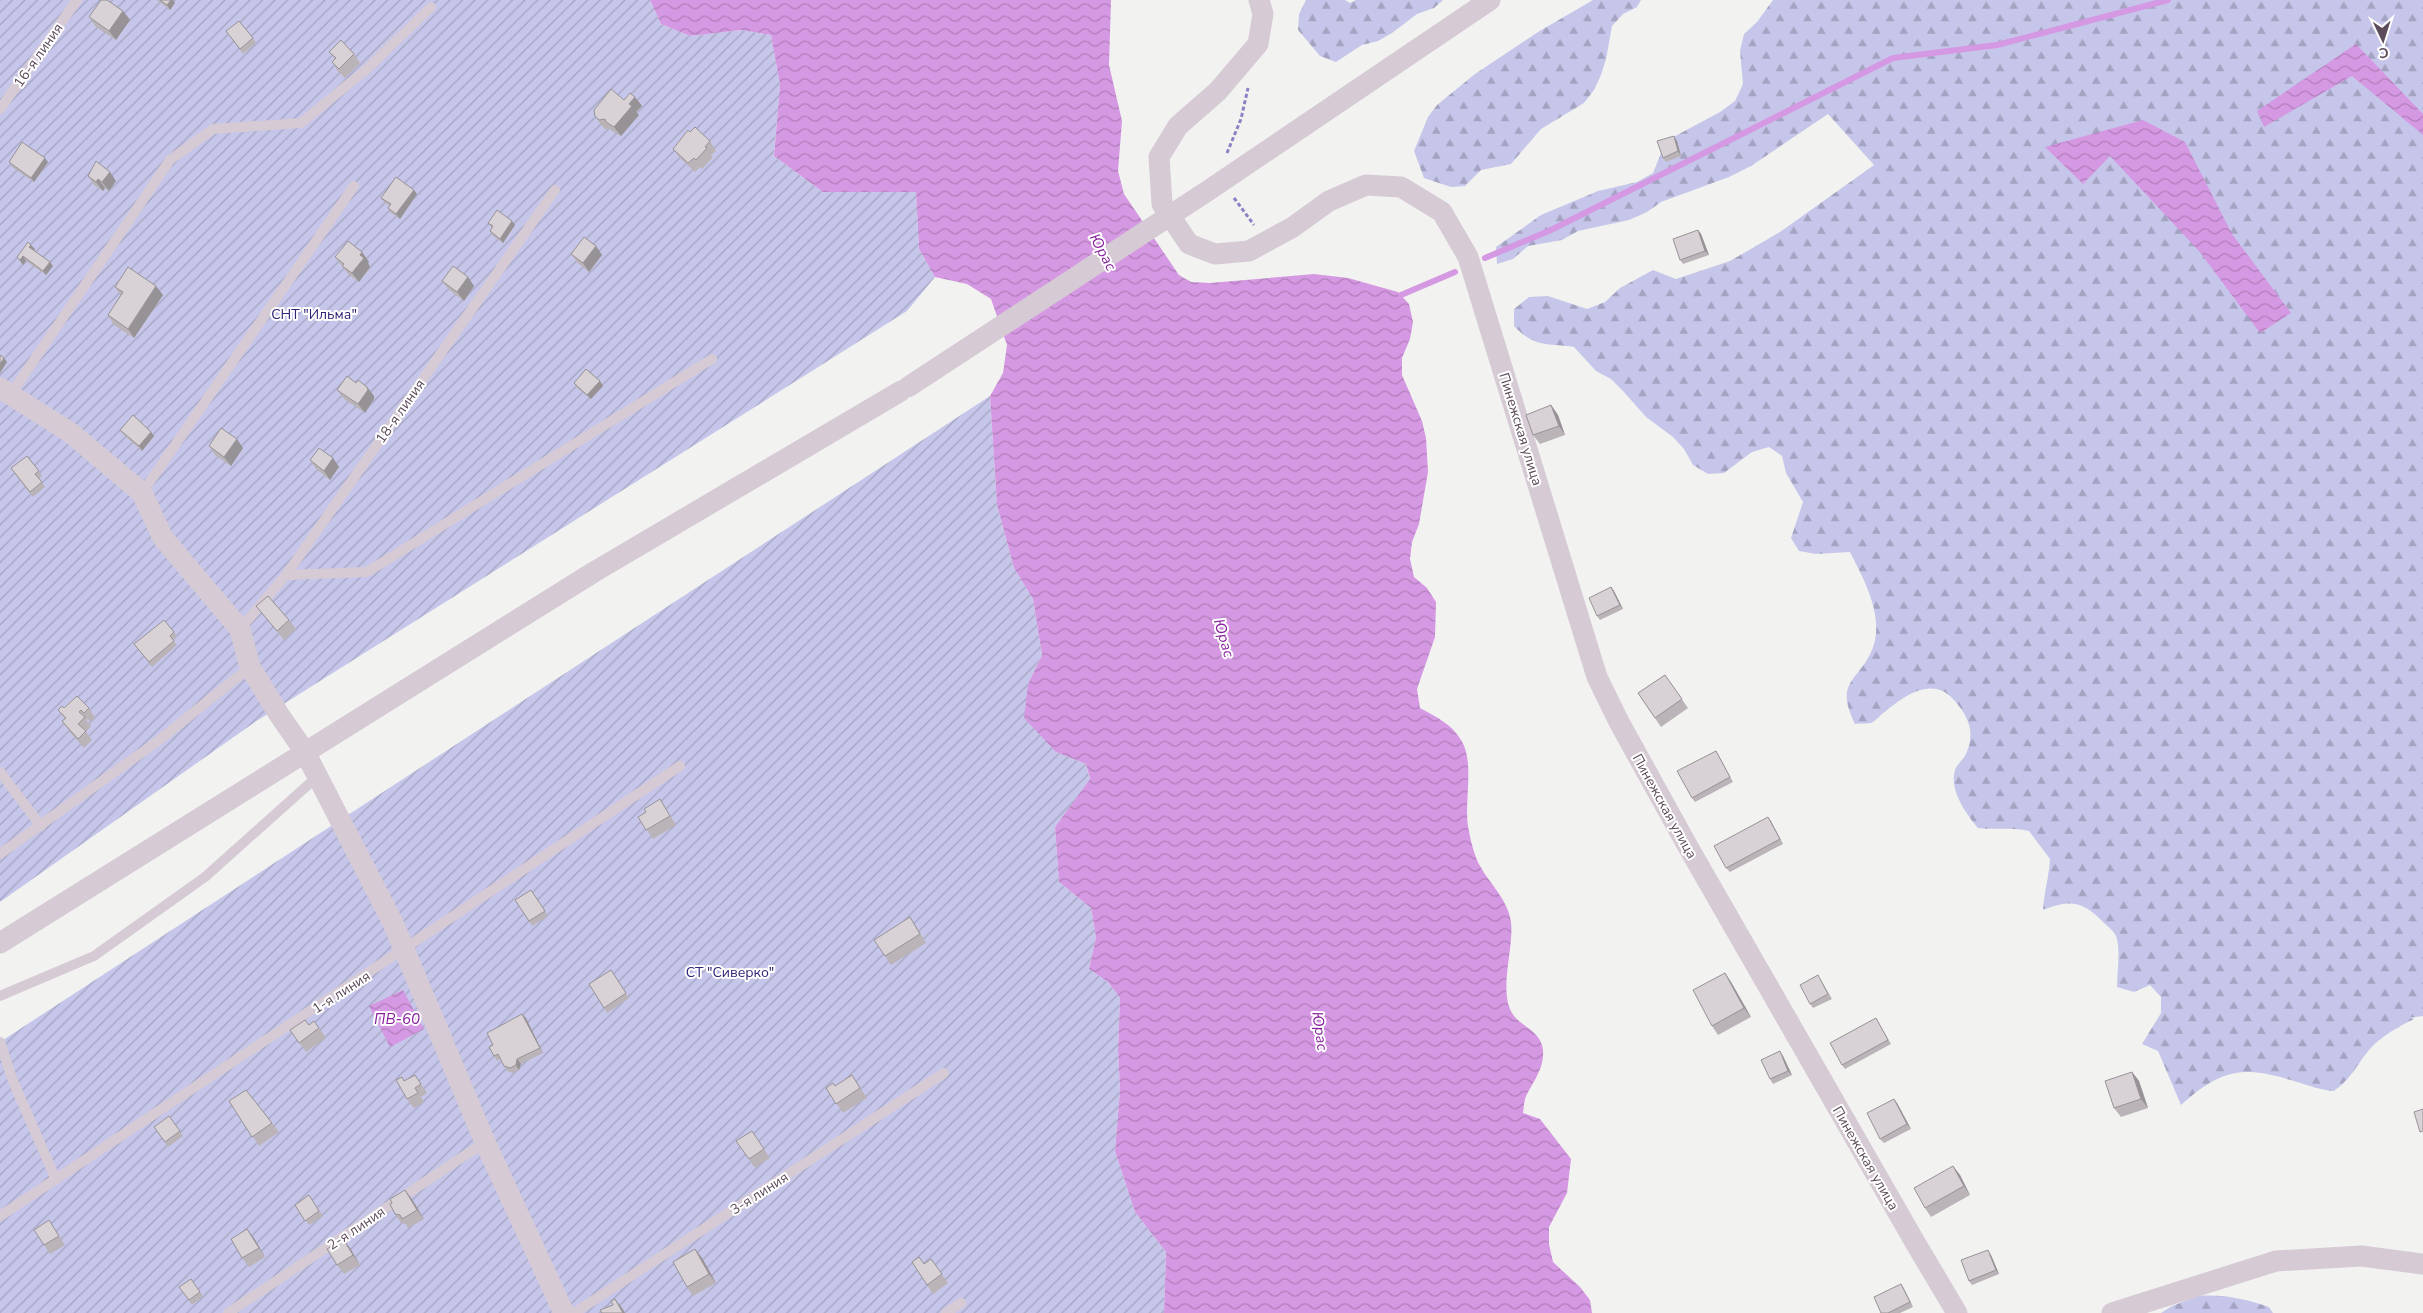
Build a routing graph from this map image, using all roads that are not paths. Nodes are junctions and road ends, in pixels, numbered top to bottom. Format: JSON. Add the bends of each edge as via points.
{"nodes":[{"id":1,"x":77,"y":0,"type":"edge"},
{"id":2,"x":1259,"y":0,"type":"edge"},
{"id":3,"x":1490,"y":0,"type":"edge"},
{"id":4,"x":431,"y":7,"type":"dead end"},
{"id":5,"x":0,"y":109,"type":"edge"},
{"id":6,"x":354,"y":186,"type":"dead end"},
{"id":7,"x":555,"y":190,"type":"dead end"},
{"id":8,"x":712,"y":359,"type":"dead end"},
{"id":9,"x":6,"y":391,"type":"edge"},
{"id":10,"x":142,"y":493,"type":"junction"},
{"id":11,"x":286,"y":575,"type":"junction"},
{"id":12,"x":240,"y":629,"type":"junction"},
{"id":13,"x":250,"y":667,"type":"junction"},
{"id":14,"x":305,"y":752,"type":"junction"},
{"id":15,"x":680,"y":766,"type":"dead end"},
{"id":16,"x":0,"y":772,"type":"edge"},
{"id":17,"x":318,"y":776,"type":"junction"},
{"id":18,"x":41,"y":826,"type":"junction"},
{"id":19,"x":0,"y":854,"type":"edge"},
{"id":20,"x":0,"y":943,"type":"edge"},
{"id":21,"x":404,"y":950,"type":"junction"},
{"id":22,"x":0,"y":996,"type":"edge"},
{"id":23,"x":0,"y":1042,"type":"edge"},
{"id":24,"x":944,"y":1073,"type":"dead end"},
{"id":25,"x":485,"y":1142,"type":"junction"},
{"id":26,"x":56,"y":1180,"type":"junction"},
{"id":27,"x":0,"y":1216,"type":"edge"},
{"id":28,"x":2423,"y":1264,"type":"edge"},
{"id":29,"x":961,"y":1303,"type":"dead end"},
{"id":30,"x":228,"y":1313,"type":"edge"},
{"id":31,"x":564,"y":1313,"type":"edge"},
{"id":32,"x":574,"y":1313,"type":"edge"},
{"id":33,"x":946,"y":1313,"type":"edge"},
{"id":34,"x":1957,"y":1313,"type":"edge"},
{"id":35,"x":2112,"y":1313,"type":"edge"}],
"edges":[{"from":1,"to":5,"type":"lane","name":"16-я линия"},
{"from":2,"to":34,"type":"street","name":"Пинежская улица","via":[[1262,14],[1258,44],[1218,91],[1178,126],[1159,157],[1162,204],[1189,244],[1215,254],[1249,251],[1293,227],[1329,201],[1366,185],[1401,187],[1442,212],[1468,257],[1597,677],[1686,844]]},
{"from":3,"to":14,"type":"street","via":[[1221,190],[904,389],[594,572]]},
{"from":4,"to":9,"type":"lane","via":[[368,68],[300,123],[213,129],[170,160]]},
{"from":6,"to":10,"type":"lane"},
{"from":7,"to":11,"type":"lane","name":"18-я линия"},
{"from":8,"to":11,"type":"lane","via":[[367,572]]},
{"from":9,"to":10,"type":"street","via":[[71,433]]},
{"from":10,"to":12,"type":"street","via":[[163,538]]},
{"from":11,"to":12,"type":"lane","name":"18-я линия"},
{"from":12,"to":13,"type":"street"},
{"from":13,"to":14,"type":"street"},
{"from":13,"to":18,"type":"lane","via":[[158,741]]},
{"from":14,"to":17,"type":"street"},
{"from":14,"to":20,"type":"street"},
{"from":15,"to":21,"type":"lane","name":"1-я линия"},
{"from":16,"to":18,"type":"lane"},
{"from":17,"to":21,"type":"street"},
{"from":17,"to":22,"type":"lane","via":[[205,877],[94,956]]},
{"from":18,"to":19,"type":"lane"},
{"from":21,"to":25,"type":"street"},
{"from":21,"to":26,"type":"lane","name":"1-я линия"},
{"from":23,"to":26,"type":"lane","via":[[13,1081]]},
{"from":24,"to":32,"type":"lane","name":"3-я линия"},
{"from":25,"to":30,"type":"lane","name":"2-я линия"},
{"from":25,"to":31,"type":"street"},
{"from":26,"to":27,"type":"lane","name":"1-я линия"},
{"from":28,"to":35,"type":"street","via":[[2361,1256],[2276,1261]]},
{"from":29,"to":33,"type":"lane"}]}
